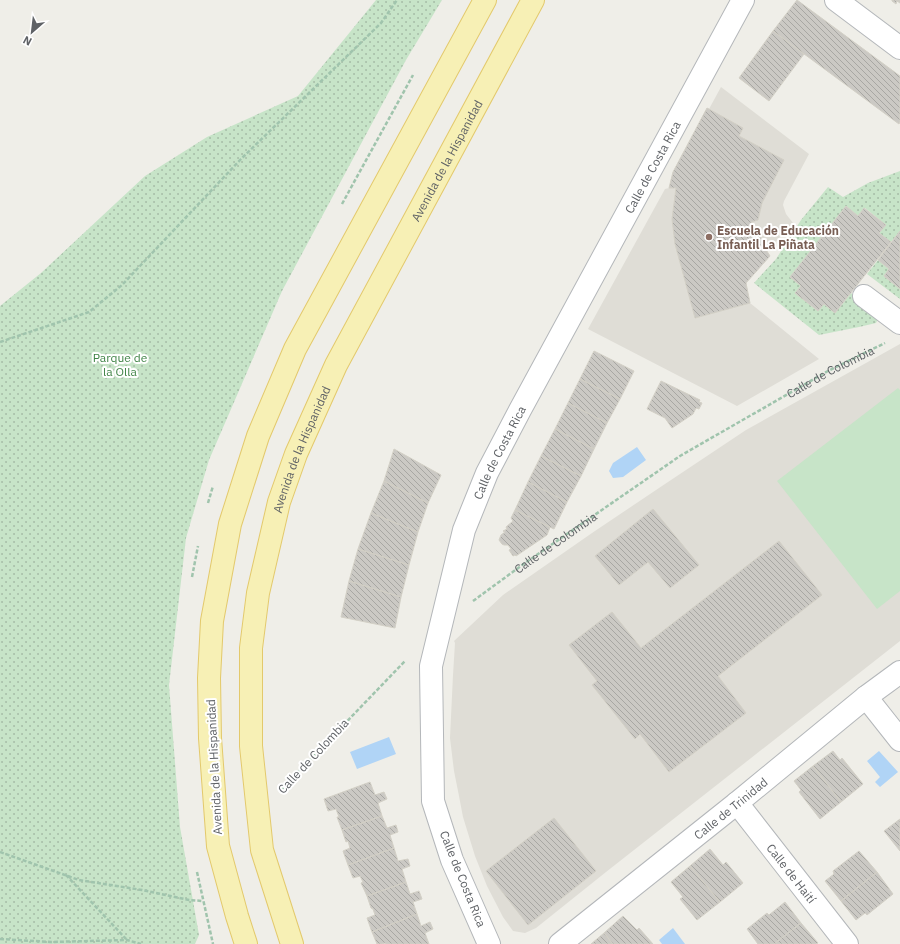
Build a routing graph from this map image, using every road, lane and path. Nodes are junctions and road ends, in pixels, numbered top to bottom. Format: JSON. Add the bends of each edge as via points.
{"nodes":[{"id":1,"x":397,"y":0,"type":"edge"},
{"id":2,"x":485,"y":0,"type":"edge"},
{"id":3,"x":533,"y":0,"type":"edge"},
{"id":4,"x":743,"y":0,"type":"edge"},
{"id":5,"x":836,"y":0,"type":"edge"},
{"id":6,"x":900,"y":48,"type":"edge"},
{"id":7,"x":864,"y":296,"type":"dead end"},
{"id":8,"x":900,"y":323,"type":"edge"},
{"id":9,"x":0,"y":342,"type":"edge"},
{"id":10,"x":887,"y":342,"type":"dead end"},
{"id":11,"x":441,"y":625,"type":"junction"},
{"id":12,"x":407,"y":658,"type":"dead end"},
{"id":13,"x":900,"y":672,"type":"edge"},
{"id":14,"x":866,"y":698,"type":"junction"},
{"id":15,"x":900,"y":740,"type":"edge"},
{"id":16,"x":737,"y":803,"type":"junction"},
{"id":17,"x":259,"y":814,"type":"junction"},
{"id":18,"x":0,"y":852,"type":"edge"},
{"id":19,"x":65,"y":875,"type":"junction"},
{"id":20,"x":237,"y":916,"type":"junction"},
{"id":21,"x":0,"y":939,"type":"edge"},
{"id":22,"x":127,"y":940,"type":"junction"},
{"id":23,"x":141,"y":944,"type":"edge"},
{"id":24,"x":246,"y":944,"type":"edge"},
{"id":25,"x":292,"y":944,"type":"edge"},
{"id":26,"x":489,"y":944,"type":"edge"},
{"id":27,"x":560,"y":944,"type":"edge"},
{"id":28,"x":847,"y":944,"type":"edge"}],
"edges":[{"from":1,"to":9,"type":"path","via":[[381,23],[242,159],[122,285],[89,312]]},
{"from":2,"to":20,"type":"main road","name":"Avenida de la Hispanidad","via":[[295,349],[258,436],[230,524],[212,621],[210,730],[218,846]]},
{"from":3,"to":17,"type":"main road","name":"Avenida de la Hispanidad","via":[[336,365],[296,454],[279,502],[258,593],[251,648],[251,746]]},
{"from":4,"to":11,"type":"street","name":"Calle de Costa Rica","via":[[487,473],[464,530]]},
{"from":5,"to":6,"type":"street"},
{"from":7,"to":8,"type":"street"},
{"from":10,"to":11,"type":"path","name":"Calle de Colombia","via":[[828,370],[680,456],[525,563]]},
{"from":11,"to":26,"type":"street","name":"Calle de Costa Rica","via":[[431,666],[433,801],[452,860]]},
{"from":12,"to":17,"type":"path","name":"Calle de Colombia"},
{"from":13,"to":14,"type":"street","name":"Calle de Trinidad"},
{"from":14,"to":15,"type":"street"},
{"from":14,"to":16,"type":"street","name":"Calle de Trinidad"},
{"from":16,"to":27,"type":"street","name":"Calle de Trinidad"},
{"from":16,"to":28,"type":"street","name":"Calle de Haití"},
{"from":17,"to":25,"type":"main road","name":"Avenida de la Hispanidad","via":[[262,850]]},
{"from":18,"to":19,"type":"path"},
{"from":19,"to":20,"type":"path","via":[[79,880],[204,901]]},
{"from":19,"to":22,"type":"path"},
{"from":20,"to":24,"type":"main road","name":"Avenida de la Hispanidad"},
{"from":21,"to":22,"type":"path","via":[[51,942]]},
{"from":22,"to":23,"type":"path"}]}
